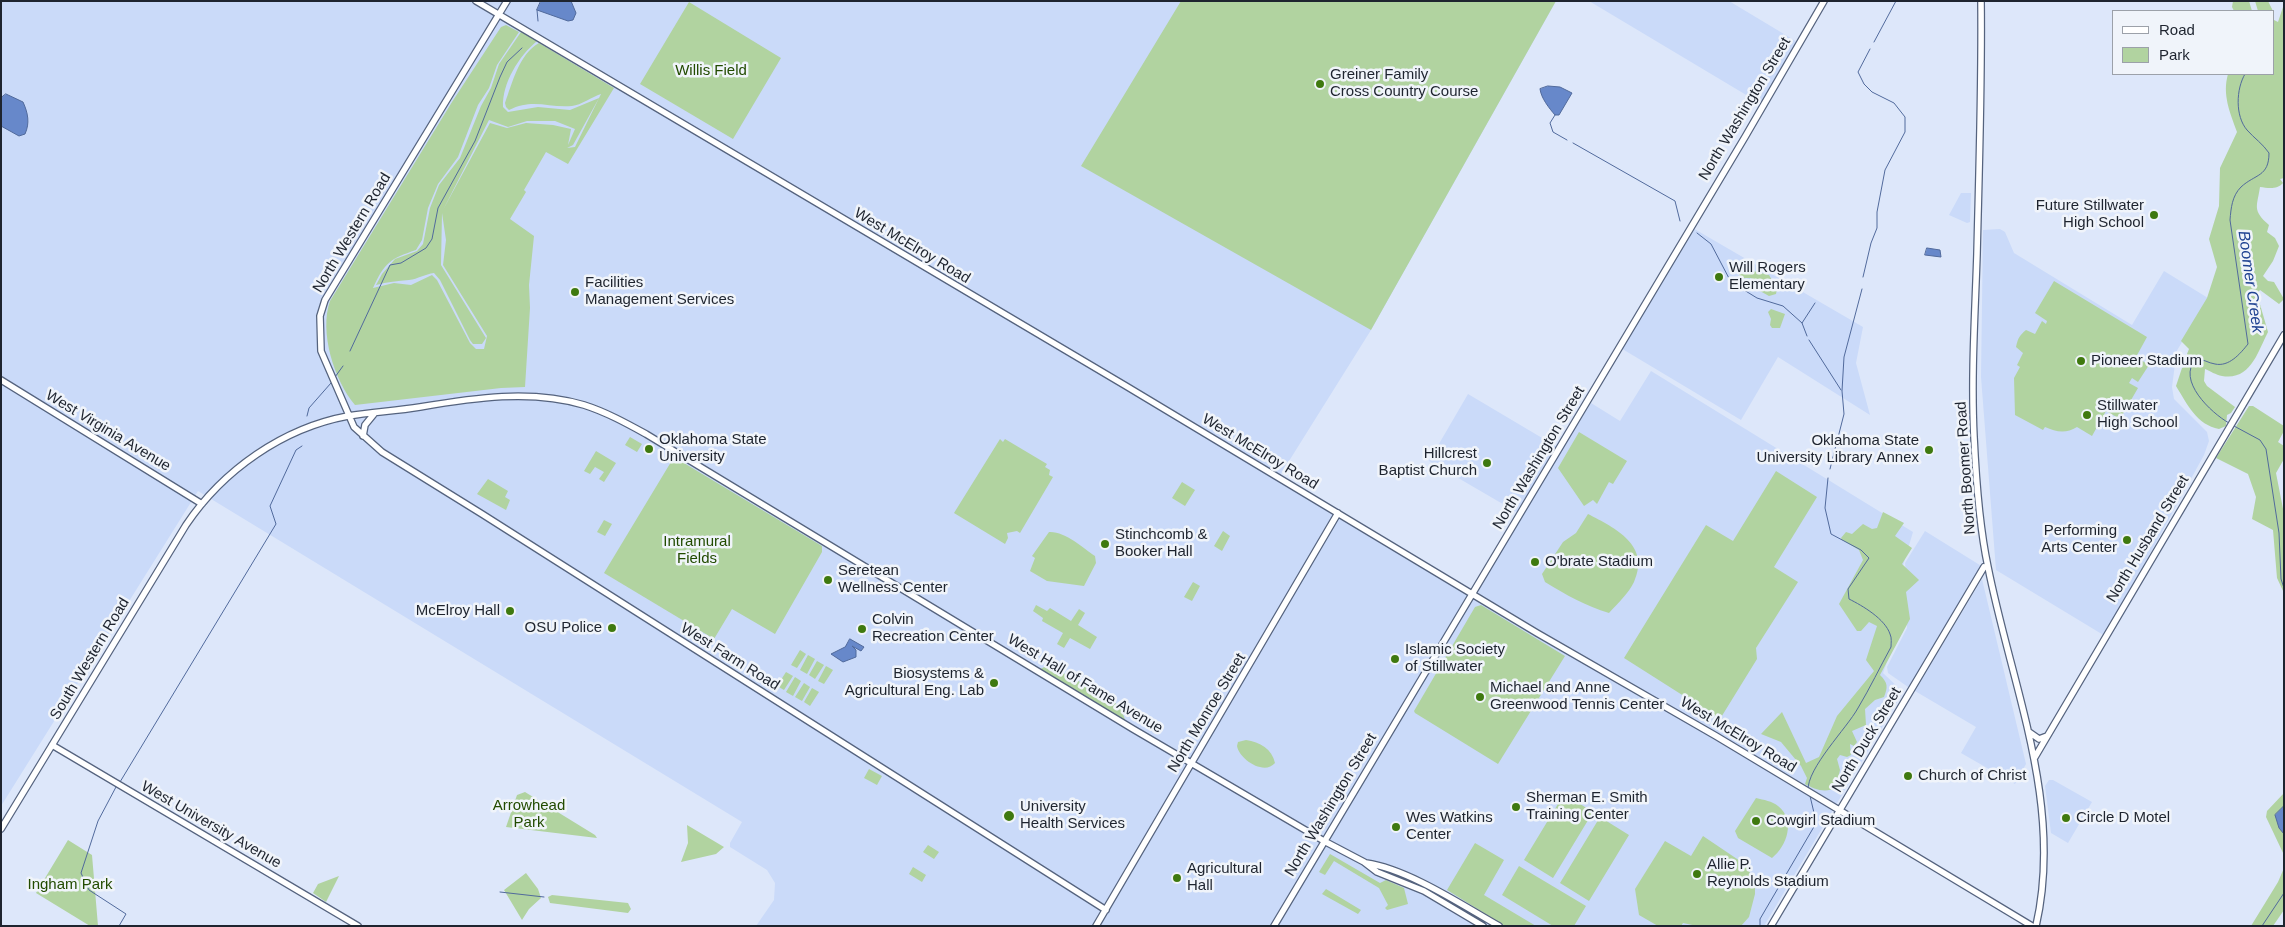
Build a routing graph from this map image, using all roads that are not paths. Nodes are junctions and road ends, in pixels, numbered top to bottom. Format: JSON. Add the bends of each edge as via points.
{"nodes":[{"id":1,"x":476,"y":1,"type":"edge"},
{"id":2,"x":507,"y":1,"type":"edge"},
{"id":3,"x":1824,"y":1,"type":"edge"},
{"id":4,"x":1981,"y":1,"type":"edge"},
{"id":5,"x":499,"y":15,"type":"junction"},
{"id":6,"x":2284,"y":335,"type":"edge"},
{"id":7,"x":1,"y":380,"type":"edge"},
{"id":8,"x":374,"y":414,"type":"junction"},
{"id":9,"x":348,"y":416,"type":"junction"},
{"id":10,"x":363,"y":436,"type":"junction"},
{"id":11,"x":202,"y":504,"type":"junction"},
{"id":12,"x":1338,"y":513,"type":"junction"},
{"id":13,"x":1984,"y":566,"type":"dead end"},
{"id":14,"x":1473,"y":593,"type":"junction"},
{"id":15,"x":2028,"y":732,"type":"junction"},
{"id":16,"x":2047,"y":736,"type":"junction"},
{"id":17,"x":52,"y":746,"type":"junction"},
{"id":18,"x":2035,"y":757,"type":"junction"},
{"id":19,"x":1192,"y":764,"type":"junction"},
{"id":20,"x":1840,"y":810,"type":"junction"},
{"id":21,"x":1,"y":829,"type":"edge"},
{"id":22,"x":1324,"y":841,"type":"junction"},
{"id":23,"x":1364,"y":862,"type":"junction"},
{"id":24,"x":1106,"y":910,"type":"junction"},
{"id":25,"x":358,"y":926,"type":"edge"},
{"id":26,"x":1096,"y":926,"type":"edge"},
{"id":27,"x":1274,"y":926,"type":"edge"},
{"id":28,"x":1483,"y":926,"type":"edge"},
{"id":29,"x":1499,"y":926,"type":"edge"},
{"id":30,"x":1770,"y":926,"type":"edge"},
{"id":31,"x":2032,"y":926,"type":"edge"},
{"id":32,"x":2036,"y":926,"type":"edge"}],
"edges":[{"from":1,"to":5,"type":"main road","name":"West McElroy Road"},
{"from":2,"to":5,"type":"main road","name":"North Western Road"},
{"from":3,"to":14,"type":"main road","name":"North Washington Street"},
{"from":4,"to":15,"type":"main road","name":"North Boomer Road","via":[[1974,436],[1988,567]]},
{"from":5,"to":9,"type":"main road","name":"North Western Road","via":[[325,300],[320,316],[321,351]]},
{"from":5,"to":12,"type":"main road","name":"West McElroy Road"},
{"from":6,"to":16,"type":"main road","name":"North Husband Street"},
{"from":7,"to":11,"type":"main road","name":"West Virginia Avenue"},
{"from":8,"to":9,"type":"main road","name":"West Hall of Fame Avenue"},
{"from":8,"to":10,"type":"main road","via":[[365,425]]},
{"from":8,"to":19,"type":"main road","name":"West Hall of Fame Avenue","via":[[446,402],[526,396],[584,405],[614,417]]},
{"from":9,"to":10,"type":"main road","name":"West Farm Road"},
{"from":9,"to":11,"type":"main road","via":[[312,426],[281,440],[240,466]]},
{"from":10,"to":24,"type":"main road","name":"West Farm Road","via":[[382,452]]},
{"from":11,"to":17,"type":"main road","name":"South Western Road","via":[[186,525]]},
{"from":12,"to":14,"type":"main road","name":"West McElroy Road"},
{"from":12,"to":19,"type":"main road","name":"North Monroe Street"},
{"from":13,"to":20,"type":"main road","name":"North Duck Street"},
{"from":14,"to":20,"type":"main road","name":"West McElroy Road"},
{"from":14,"to":22,"type":"main road","name":"North Washington Street"},
{"from":15,"to":16,"type":"main road","via":[[2039,739]]},
{"from":15,"to":18,"type":"main road","name":"North Boomer Road"},
{"from":16,"to":18,"type":"main road","name":"North Husband Street"},
{"from":17,"to":21,"type":"main road","name":"South Western Road"},
{"from":17,"to":25,"type":"main road","name":"West University Avenue"},
{"from":18,"to":32,"type":"main road","name":"North Boomer Road","via":[[2042,832],[2042,882]]},
{"from":19,"to":22,"type":"main road","name":"West Hall of Fame Avenue"},
{"from":19,"to":24,"type":"main road","name":"North Monroe Street"},
{"from":20,"to":30,"type":"main road","name":"North Duck Street"},
{"from":20,"to":31,"type":"main road","name":"West McElroy Road"},
{"from":22,"to":23,"type":"main road","name":"West Hall of Fame Avenue"},
{"from":22,"to":27,"type":"main road","name":"North Washington Street"},
{"from":23,"to":28,"type":"main road","name":"West Hall of Fame Avenue","via":[[1377,872],[1424,891]]},
{"from":23,"to":29,"type":"main road","name":"West Hall of Fame Avenue","via":[[1428,885]]},
{"from":24,"to":26,"type":"main road","name":"North Monroe Street"}]}
